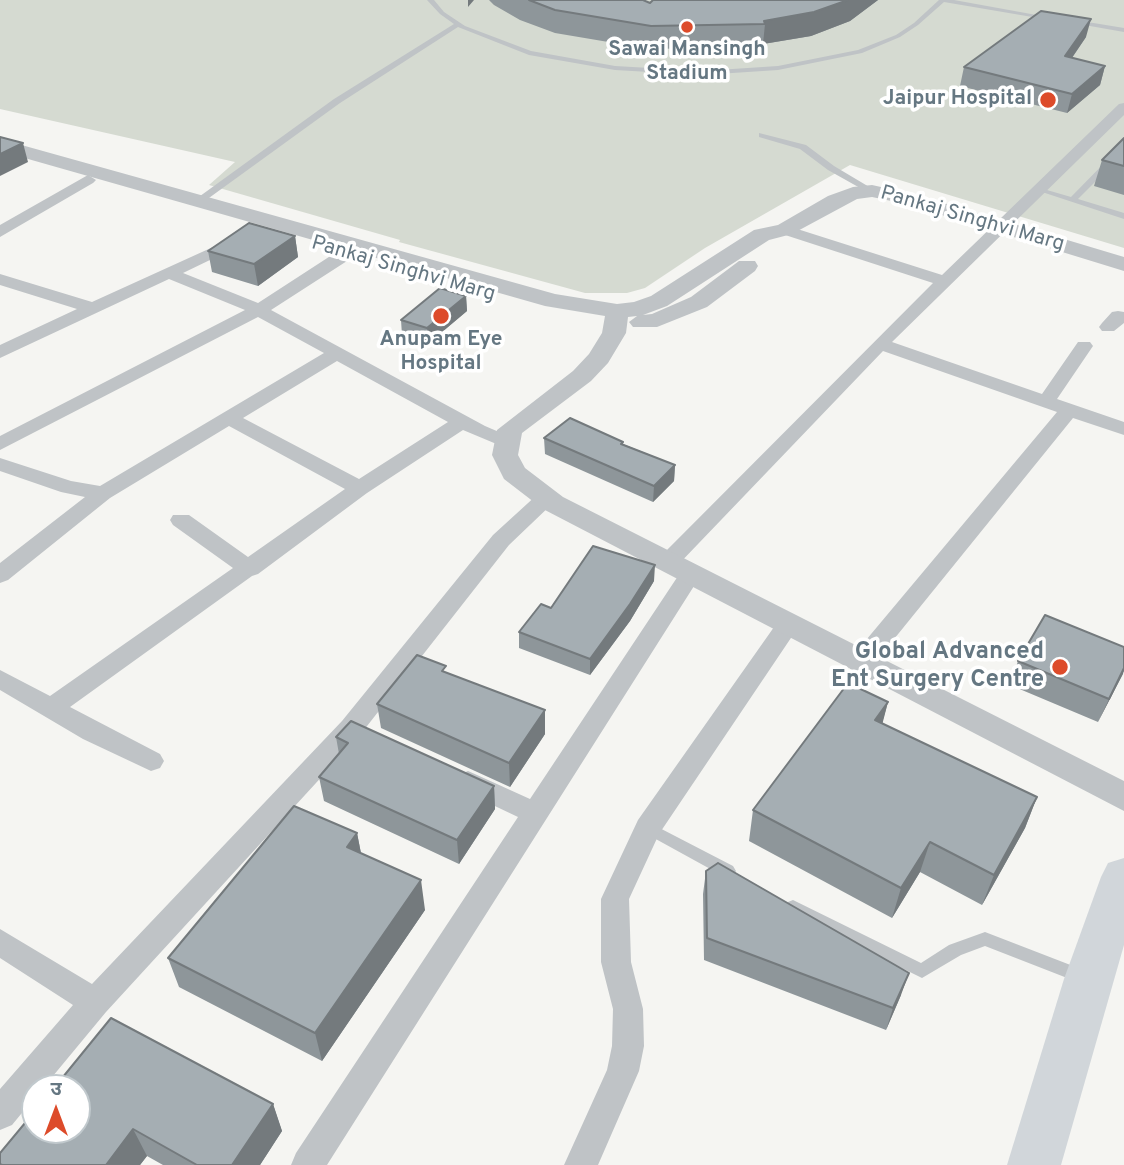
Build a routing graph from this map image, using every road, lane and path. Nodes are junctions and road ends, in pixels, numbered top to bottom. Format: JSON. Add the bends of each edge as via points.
{"nodes":[{"id":1,"x":430,"y":0,"type":"edge"},
{"id":2,"x":943,"y":0,"type":"edge"},
{"id":3,"x":1059,"y":20,"type":"edge"},
{"id":4,"x":1072,"y":22,"type":"edge"},
{"id":5,"x":458,"y":24,"type":"junction"},
{"id":6,"x":1124,"y":30,"type":"edge"},
{"id":7,"x":1124,"y":107,"type":"edge"},
{"id":8,"x":762,"y":135,"type":"dead end"},
{"id":9,"x":0,"y":147,"type":"edge"},
{"id":10,"x":1124,"y":148,"type":"edge"},
{"id":11,"x":93,"y":177,"type":"junction"},
{"id":12,"x":1040,"y":190,"type":"junction"},
{"id":13,"x":872,"y":191,"type":"junction"},
{"id":14,"x":1073,"y":200,"type":"junction"},
{"id":15,"x":199,"y":201,"type":"junction"},
{"id":16,"x":1124,"y":216,"type":"edge"},
{"id":17,"x":268,"y":225,"type":"junction"},
{"id":18,"x":1001,"y":227,"type":"junction"},
{"id":19,"x":785,"y":230,"type":"junction"},
{"id":20,"x":0,"y":232,"type":"edge"},
{"id":21,"x":349,"y":251,"type":"junction"},
{"id":22,"x":1124,"y":264,"type":"edge"},
{"id":23,"x":171,"y":274,"type":"junction"},
{"id":24,"x":0,"y":279,"type":"edge"},
{"id":25,"x":944,"y":281,"type":"junction"},
{"id":26,"x":95,"y":309,"type":"junction"},
{"id":27,"x":258,"y":310,"type":"junction"},
{"id":28,"x":617,"y":317,"type":"junction"},
{"id":29,"x":880,"y":344,"type":"junction"},
{"id":30,"x":1084,"y":346,"type":"dead end"},
{"id":31,"x":0,"y":352,"type":"edge"},
{"id":32,"x":339,"y":352,"type":"junction"},
{"id":33,"x":1046,"y":402,"type":"junction"},
{"id":34,"x":1069,"y":410,"type":"junction"},
{"id":35,"x":229,"y":418,"type":"junction"},
{"id":36,"x":463,"y":421,"type":"junction"},
{"id":37,"x":1124,"y":429,"type":"edge"},
{"id":38,"x":506,"y":442,"type":"junction"},
{"id":39,"x":0,"y":444,"type":"edge"},
{"id":40,"x":0,"y":464,"type":"edge"},
{"id":41,"x":360,"y":488,"type":"junction"},
{"id":42,"x":103,"y":493,"type":"junction"},
{"id":43,"x":546,"y":498,"type":"junction"},
{"id":44,"x":181,"y":520,"type":"dead end"},
{"id":45,"x":250,"y":569,"type":"junction"},
{"id":46,"x":678,"y":569,"type":"junction"},
{"id":47,"x":0,"y":575,"type":"edge"},
{"id":48,"x":787,"y":626,"type":"junction"},
{"id":49,"x":860,"y":664,"type":"junction"},
{"id":50,"x":0,"y":679,"type":"edge"},
{"id":51,"x":51,"y":708,"type":"junction"},
{"id":52,"x":351,"y":728,"type":"junction"},
{"id":53,"x":376,"y":739,"type":"edge"},
{"id":54,"x":151,"y":761,"type":"dead end"},
{"id":55,"x":449,"y":773,"type":"edge"},
{"id":56,"x":1124,"y":797,"type":"edge"},
{"id":57,"x":535,"y":813,"type":"junction"},
{"id":58,"x":648,"y":828,"type":"junction"},
{"id":59,"x":1124,"y":877,"type":"edge"},
{"id":60,"x":746,"y":881,"type":"edge"},
{"id":61,"x":783,"y":901,"type":"edge"},
{"id":62,"x":0,"y":942,"type":"edge"},
{"id":63,"x":1088,"y":979,"type":"junction"},
{"id":64,"x":95,"y":1002,"type":"junction"},
{"id":65,"x":0,"y":1114,"type":"edge"},
{"id":66,"x":307,"y":1165,"type":"edge"},
{"id":67,"x":581,"y":1165,"type":"edge"},
{"id":68,"x":1034,"y":1165,"type":"edge"}],
"edges":[{"from":1,"to":5,"type":"lane"},
{"from":2,"to":3,"type":"lane"},
{"from":2,"to":5,"type":"lane","via":[[898,36],[860,52],[800,65],[733,72],[663,72],[580,63],[509,46]]},
{"from":4,"to":6,"type":"lane"},
{"from":5,"to":15,"type":"lane","via":[[337,102]]},
{"from":7,"to":12,"type":"street"},
{"from":8,"to":13,"type":"lane","via":[[803,147]]},
{"from":9,"to":11,"type":"street","name":"Pankaj Singhvi Marg"},
{"from":10,"to":14,"type":"lane"},
{"from":11,"to":15,"type":"street","name":"Pankaj Singhvi Marg"},
{"from":11,"to":17,"type":"street","name":"Pankaj Singhvi Marg"},
{"from":11,"to":20,"type":"street"},
{"from":12,"to":14,"type":"lane"},
{"from":12,"to":18,"type":"street"},
{"from":13,"to":18,"type":"street","name":"Pankaj Singhvi Marg"},
{"from":13,"to":19,"type":"street","name":"Pankaj Singhvi Marg","via":[[835,200]]},
{"from":14,"to":16,"type":"lane"},
{"from":15,"to":17,"type":"street","name":"Pankaj Singhvi Marg"},
{"from":17,"to":21,"type":"street","name":"Pankaj Singhvi Marg"},
{"from":17,"to":23,"type":"street"},
{"from":18,"to":22,"type":"street","name":"Pankaj Singhvi Marg"},
{"from":18,"to":25,"type":"street"},
{"from":19,"to":25,"type":"street"},
{"from":19,"to":28,"type":"street","name":"Pankaj Singhvi Marg","via":[[776,244],[699,302],[657,320]]},
{"from":21,"to":27,"type":"street"},
{"from":21,"to":28,"type":"street","name":"Pankaj Singhvi Marg","via":[[566,314]]},
{"from":23,"to":26,"type":"street"},
{"from":23,"to":27,"type":"street"},
{"from":24,"to":26,"type":"street"},
{"from":25,"to":29,"type":"street"},
{"from":26,"to":31,"type":"street"},
{"from":27,"to":32,"type":"street"},
{"from":27,"to":39,"type":"street"},
{"from":28,"to":38,"type":"street","via":[[614,333],[599,358],[510,430]]},
{"from":29,"to":33,"type":"street"},
{"from":29,"to":46,"type":"street"},
{"from":30,"to":33,"type":"street"},
{"from":32,"to":35,"type":"street"},
{"from":32,"to":36,"type":"street"},
{"from":33,"to":34,"type":"street"},
{"from":34,"to":37,"type":"street"},
{"from":34,"to":49,"type":"street"},
{"from":35,"to":41,"type":"street"},
{"from":35,"to":42,"type":"street"},
{"from":36,"to":38,"type":"street"},
{"from":36,"to":41,"type":"street"},
{"from":38,"to":43,"type":"street","via":[[505,455],[514,473]]},
{"from":40,"to":42,"type":"street","via":[[68,487]]},
{"from":41,"to":45,"type":"street"},
{"from":42,"to":47,"type":"street"},
{"from":43,"to":46,"type":"street"},
{"from":43,"to":52,"type":"street","via":[[501,540]]},
{"from":44,"to":45,"type":"street"},
{"from":45,"to":51,"type":"street"},
{"from":46,"to":48,"type":"street"},
{"from":46,"to":57,"type":"street"},
{"from":48,"to":49,"type":"street"},
{"from":48,"to":58,"type":"street"},
{"from":49,"to":56,"type":"street"},
{"from":50,"to":51,"type":"street"},
{"from":51,"to":54,"type":"street"},
{"from":52,"to":53,"type":"street"},
{"from":52,"to":64,"type":"street"},
{"from":55,"to":57,"type":"street"},
{"from":57,"to":66,"type":"street"},
{"from":58,"to":60,"type":"lane"},
{"from":58,"to":67,"type":"street","via":[[615,899],[617,962],[628,1009],[628,1046],[623,1071]]},
{"from":59,"to":63,"type":"main road"},
{"from":61,"to":63,"type":"lane","via":[[922,971],[955,950],[985,939]]},
{"from":62,"to":64,"type":"street"},
{"from":63,"to":68,"type":"main road"},
{"from":64,"to":65,"type":"street"}]}
